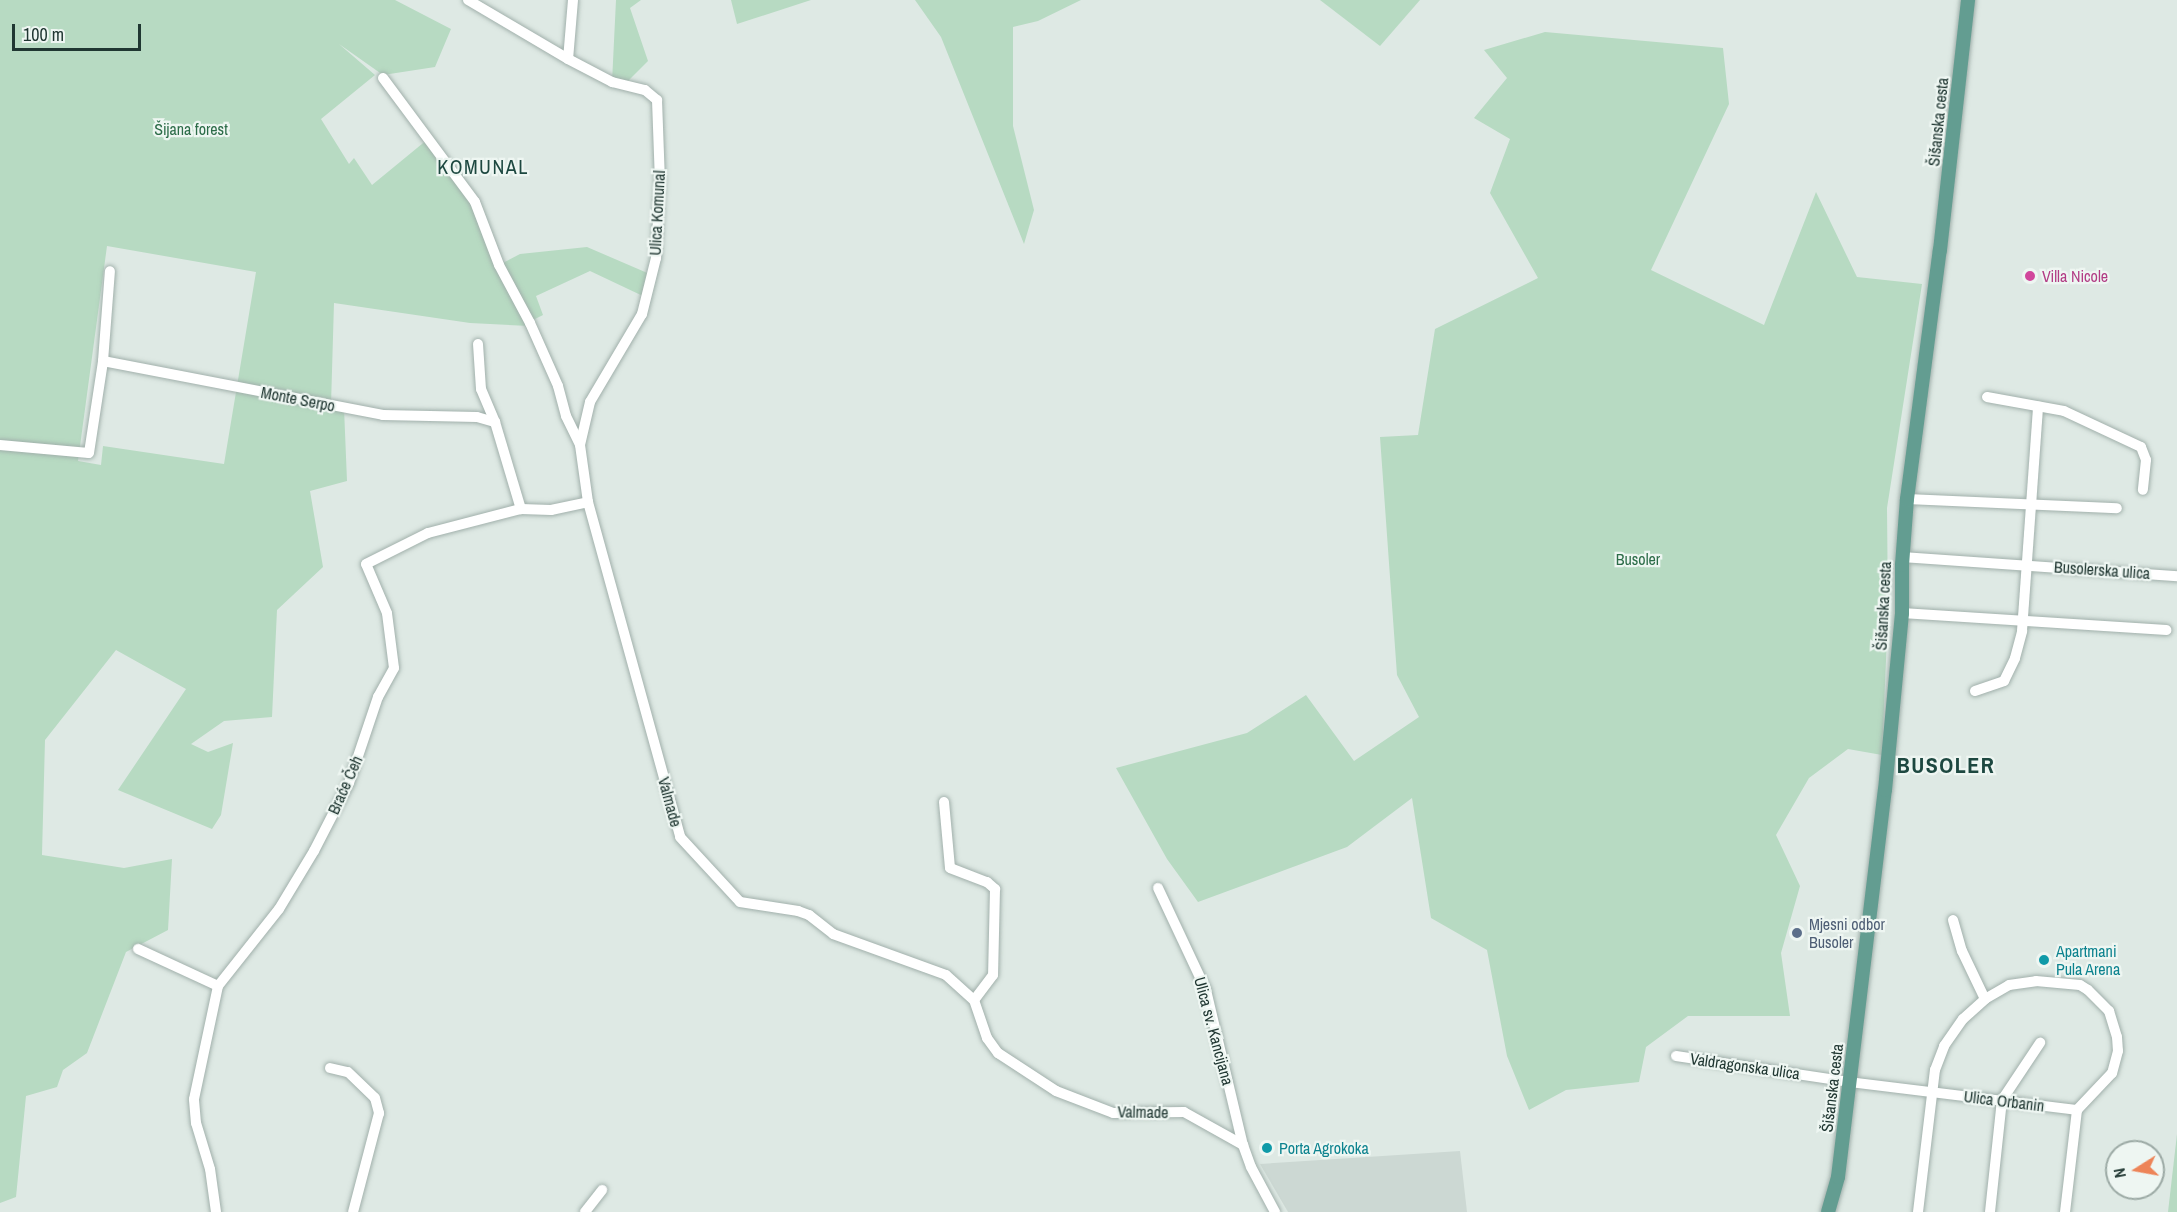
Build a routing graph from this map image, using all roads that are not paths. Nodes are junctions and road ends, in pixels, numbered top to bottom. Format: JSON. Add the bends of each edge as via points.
{"nodes":[{"id":1,"x":468,"y":0,"type":"edge"},
{"id":2,"x":573,"y":0,"type":"edge"},
{"id":3,"x":1968,"y":0,"type":"edge"},
{"id":4,"x":568,"y":59,"type":"junction"},
{"id":5,"x":383,"y":78,"type":"dead end"},
{"id":6,"x":110,"y":271,"type":"dead end"},
{"id":7,"x":478,"y":344,"type":"dead end"},
{"id":8,"x":103,"y":361,"type":"junction"},
{"id":9,"x":1987,"y":397,"type":"dead end"},
{"id":10,"x":2038,"y":407,"type":"junction"},
{"id":11,"x":495,"y":422,"type":"junction"},
{"id":12,"x":0,"y":445,"type":"edge"},
{"id":13,"x":579,"y":445,"type":"junction"},
{"id":14,"x":2143,"y":490,"type":"dead end"},
{"id":15,"x":1907,"y":499,"type":"junction"},
{"id":16,"x":588,"y":502,"type":"junction"},
{"id":17,"x":2031,"y":504,"type":"junction"},
{"id":18,"x":2117,"y":508,"type":"dead end"},
{"id":19,"x":521,"y":509,"type":"junction"},
{"id":20,"x":1902,"y":557,"type":"junction"},
{"id":21,"x":2027,"y":564,"type":"junction"},
{"id":22,"x":2177,"y":576,"type":"edge"},
{"id":23,"x":1902,"y":613,"type":"junction"},
{"id":24,"x":2023,"y":621,"type":"junction"},
{"id":25,"x":2166,"y":630,"type":"dead end"},
{"id":26,"x":1975,"y":691,"type":"dead end"},
{"id":27,"x":944,"y":802,"type":"dead end"},
{"id":28,"x":1158,"y":888,"type":"dead end"},
{"id":29,"x":1953,"y":921,"type":"dead end"},
{"id":30,"x":138,"y":949,"type":"dead end"},
{"id":31,"x":218,"y":986,"type":"junction"},
{"id":32,"x":1985,"y":999,"type":"junction"},
{"id":33,"x":975,"y":1000,"type":"junction"},
{"id":34,"x":2040,"y":1043,"type":"dead end"},
{"id":35,"x":1676,"y":1056,"type":"dead end"},
{"id":36,"x":330,"y":1068,"type":"dead end"},
{"id":37,"x":1849,"y":1082,"type":"junction"},
{"id":38,"x":1931,"y":1092,"type":"junction"},
{"id":39,"x":2002,"y":1101,"type":"junction"},
{"id":40,"x":2077,"y":1110,"type":"junction"},
{"id":41,"x":1243,"y":1145,"type":"junction"},
{"id":42,"x":602,"y":1190,"type":"dead end"},
{"id":43,"x":216,"y":1212,"type":"edge"},
{"id":44,"x":353,"y":1212,"type":"edge"},
{"id":45,"x":585,"y":1212,"type":"edge"},
{"id":46,"x":1275,"y":1212,"type":"edge"},
{"id":47,"x":1828,"y":1212,"type":"edge"},
{"id":48,"x":1918,"y":1212,"type":"edge"},
{"id":49,"x":1990,"y":1212,"type":"edge"},
{"id":50,"x":2065,"y":1212,"type":"edge"}],
"edges":[{"from":1,"to":4,"type":"street","name":"Ulica Komunal"},
{"from":2,"to":4,"type":"street"},
{"from":3,"to":15,"type":"main road","name":"Šišanska cesta"},
{"from":4,"to":13,"type":"street","name":"Ulica Komunal","via":[[612,82],[645,90],[657,100],[660,180],[656,258],[642,314],[590,402]]},
{"from":5,"to":13,"type":"street","name":"Ulica Komunal","via":[[475,202],[499,265],[558,386]]},
{"from":6,"to":8,"type":"street"},
{"from":7,"to":11,"type":"street","via":[[481,389]]},
{"from":8,"to":11,"type":"street","name":"Monte Serpo","via":[[383,415],[477,417]]},
{"from":8,"to":12,"type":"street","via":[[89,453]]},
{"from":9,"to":10,"type":"street"},
{"from":10,"to":14,"type":"street","via":[[2064,411],[2141,447],[2146,460]]},
{"from":10,"to":17,"type":"street"},
{"from":11,"to":19,"type":"street"},
{"from":13,"to":16,"type":"street","name":"Ulica Komunal"},
{"from":15,"to":17,"type":"street"},
{"from":15,"to":20,"type":"main road","name":"Šišanska cesta"},
{"from":16,"to":19,"type":"street","name":"Braće Čeh","via":[[551,510]]},
{"from":16,"to":33,"type":"street","name":"Valmade","via":[[680,837],[740,902],[809,915],[833,934],[946,975]]},
{"from":17,"to":18,"type":"street"},
{"from":17,"to":21,"type":"street"},
{"from":19,"to":31,"type":"street","name":"Braće Čeh","via":[[428,533],[366,564],[387,613],[394,668],[378,697],[349,783],[314,851],[279,909]]},
{"from":20,"to":21,"type":"street","name":"Busolerska ulica"},
{"from":20,"to":23,"type":"main road","name":"Šišanska cesta"},
{"from":21,"to":22,"type":"street","name":"Busolerska ulica"},
{"from":21,"to":24,"type":"street"},
{"from":23,"to":24,"type":"street"},
{"from":23,"to":37,"type":"main road","name":"Šišanska cesta"},
{"from":24,"to":25,"type":"street"},
{"from":24,"to":26,"type":"street","via":[[2015,658],[2004,681]]},
{"from":27,"to":33,"type":"street","via":[[950,868],[995,889],[993,975]]},
{"from":28,"to":41,"type":"street","name":"Ulica sv. Kancijana","via":[[1206,990]]},
{"from":29,"to":32,"type":"street","via":[[1962,951]]},
{"from":30,"to":31,"type":"street"},
{"from":31,"to":43,"type":"street","name":"Braće Čeh","via":[[194,1099]]},
{"from":32,"to":38,"type":"street","via":[[1944,1046]]},
{"from":32,"to":40,"type":"street","via":[[2009,985],[2036,981],[2080,985],[2099,999],[2114,1023],[2118,1051],[2112,1073]]},
{"from":33,"to":41,"type":"street","name":"Valmade","via":[[987,1038],[998,1053],[1056,1091],[1113,1113],[1184,1112]]},
{"from":34,"to":39,"type":"street"},
{"from":35,"to":37,"type":"street","name":"Valdragonska ulica"},
{"from":36,"to":44,"type":"street","via":[[348,1072],[375,1098],[379,1113]]},
{"from":37,"to":38,"type":"street","name":"Ulica Orbanin"},
{"from":37,"to":47,"type":"main road","name":"Šišanska cesta","via":[[1838,1177]]},
{"from":38,"to":39,"type":"street","name":"Ulica Orbanin"},
{"from":38,"to":48,"type":"street"},
{"from":39,"to":40,"type":"street","name":"Ulica Orbanin"},
{"from":39,"to":49,"type":"street"},
{"from":40,"to":50,"type":"street"},
{"from":41,"to":46,"type":"street"},
{"from":42,"to":45,"type":"street"}]}
